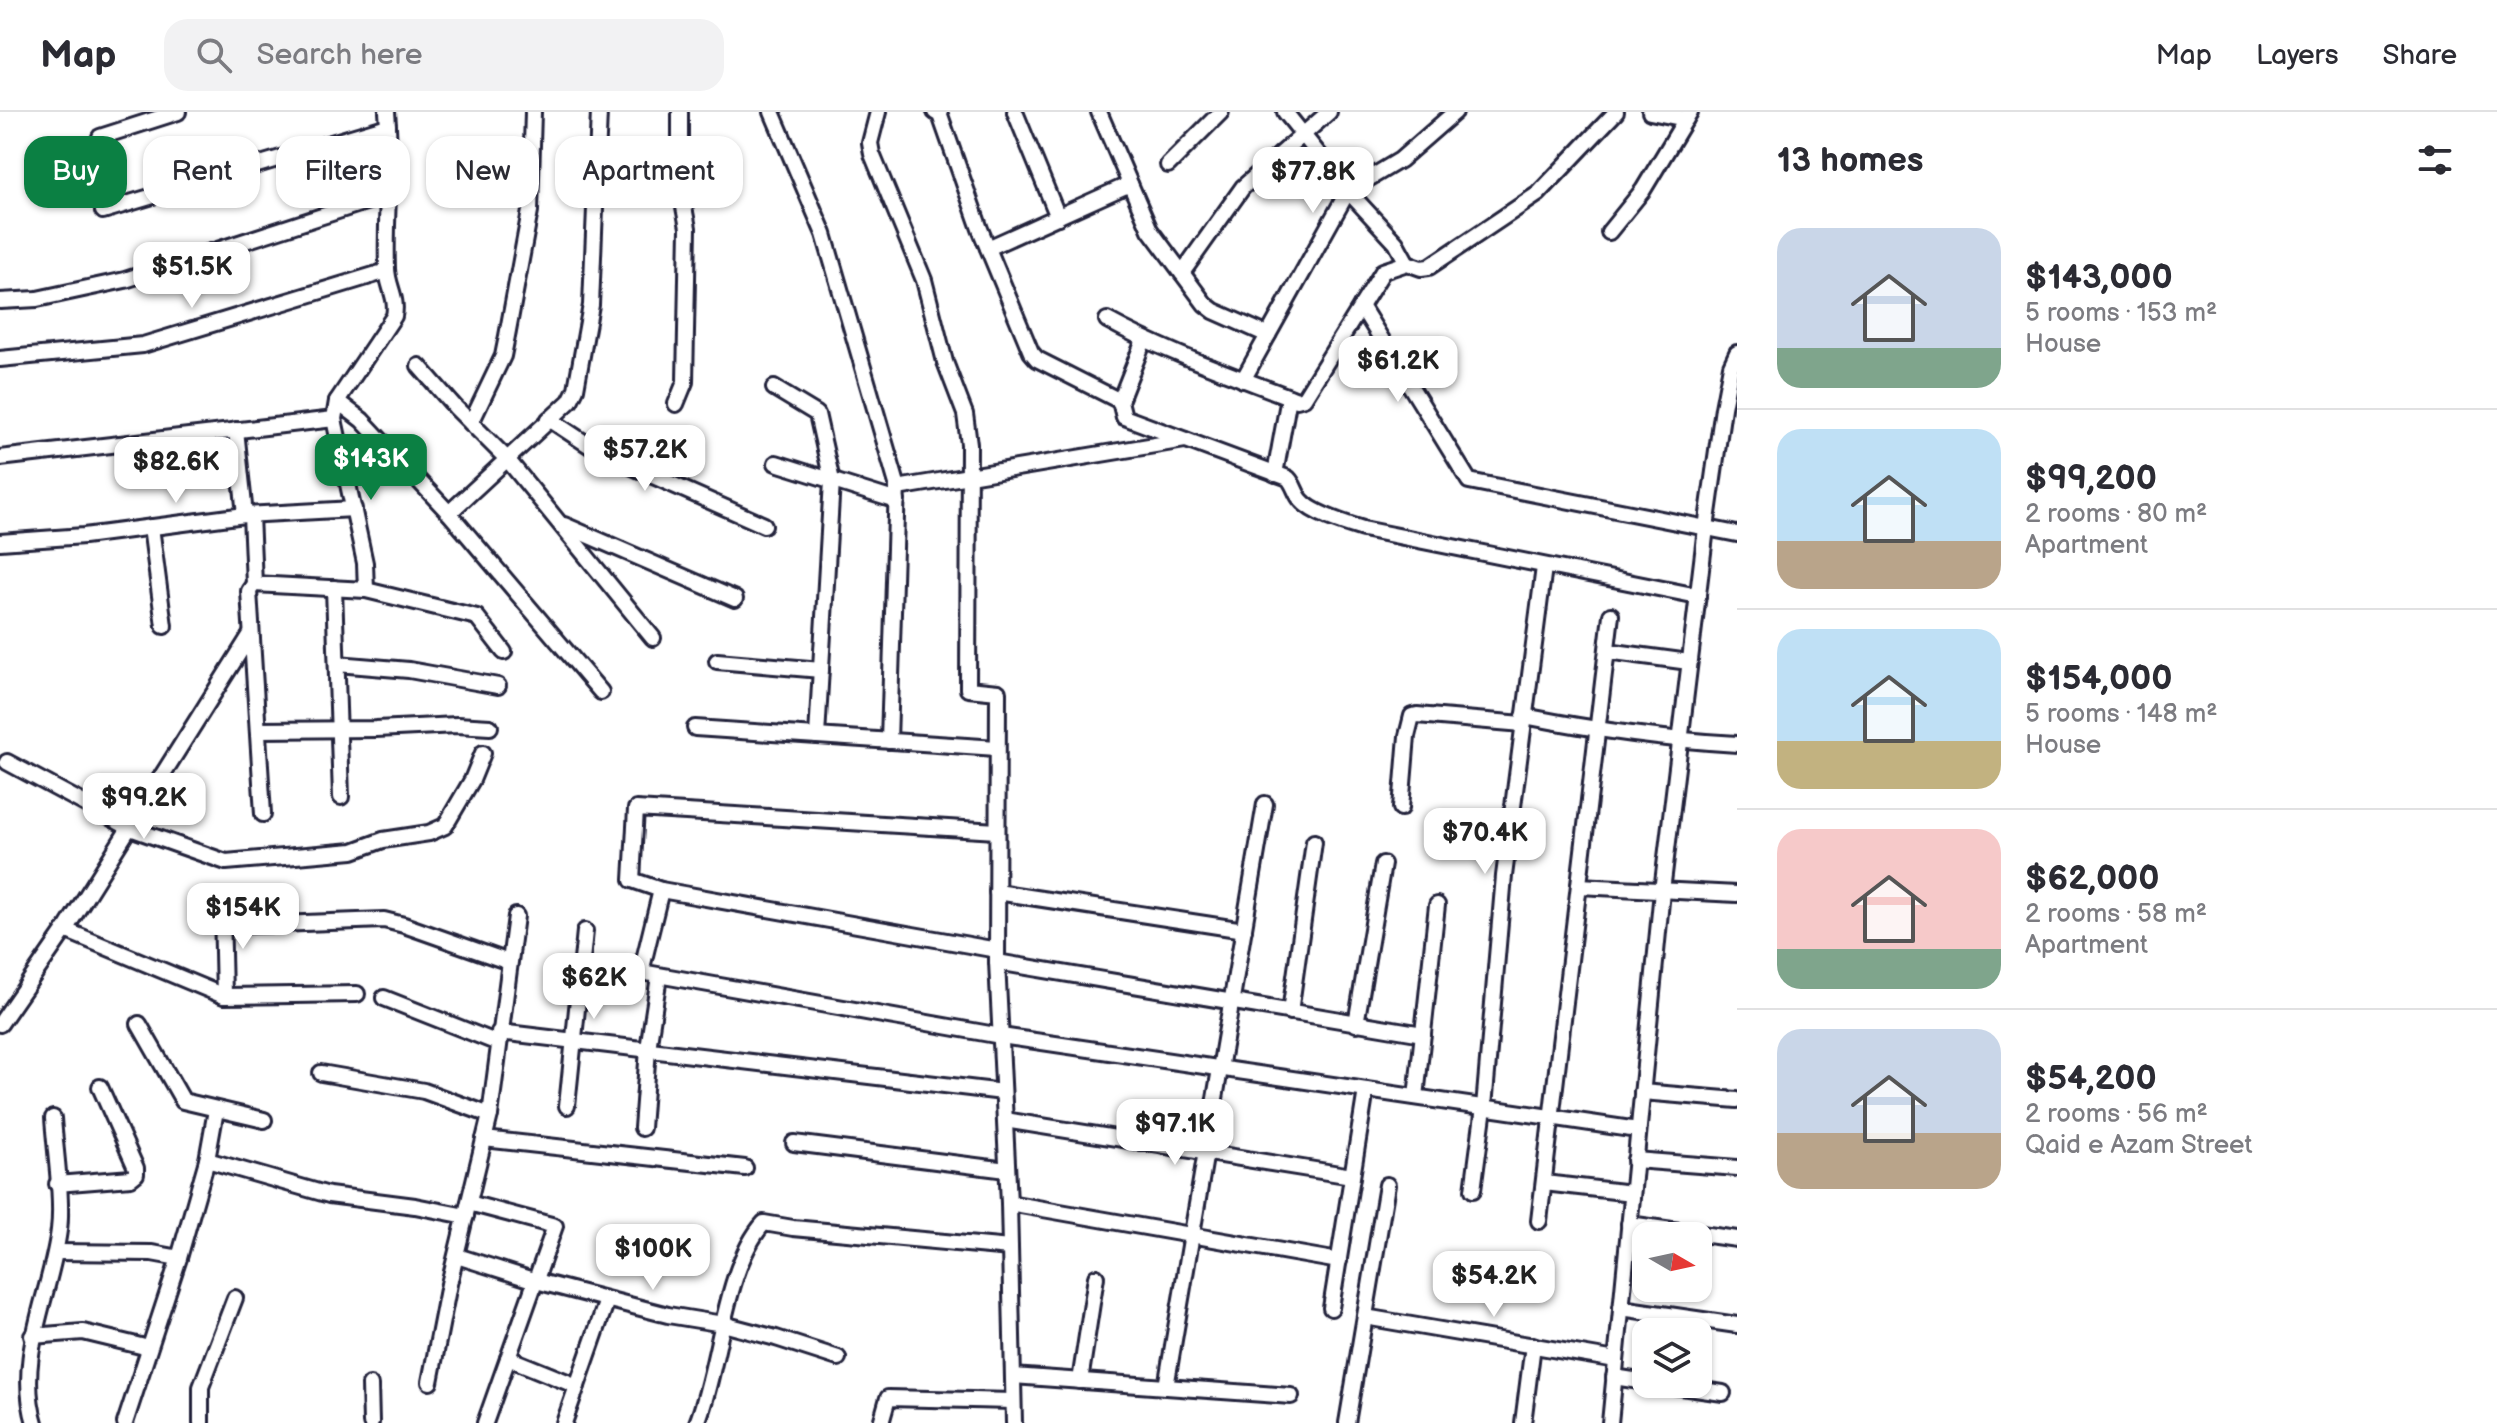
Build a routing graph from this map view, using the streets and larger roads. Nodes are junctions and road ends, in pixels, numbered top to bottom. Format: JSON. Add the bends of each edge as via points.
{"nodes":[{"id":1,"x":178,"y":112,"type":"edge"},
{"id":2,"x":533,"y":112,"type":"edge"},
{"id":3,"x":599,"y":112,"type":"edge"},
{"id":4,"x":680,"y":112,"type":"edge"},
{"id":5,"x":772,"y":112,"type":"edge"},
{"id":6,"x":878,"y":112,"type":"edge"},
{"id":7,"x":935,"y":112,"type":"edge"},
{"id":8,"x":1015,"y":112,"type":"edge"},
{"id":9,"x":1099,"y":112,"type":"edge"},
{"id":10,"x":1221,"y":112,"type":"edge"},
{"id":11,"x":1285,"y":112,"type":"edge"},
{"id":12,"x":1329,"y":112,"type":"edge"},
{"id":13,"x":1455,"y":112,"type":"edge"},
{"id":14,"x":1616,"y":112,"type":"edge"},
{"id":15,"x":1650,"y":112,"type":"edge"},
{"id":16,"x":1688,"y":116,"type":"edge"},
{"id":17,"x":388,"y":119,"type":"edge"},
{"id":18,"x":1303,"y":133,"type":"junction"},
{"id":19,"x":103,"y":136,"type":"edge"},
{"id":20,"x":1168,"y":165,"type":"dead end"},
{"id":21,"x":1130,"y":184,"type":"junction"},
{"id":22,"x":1348,"y":191,"type":"junction"},
{"id":23,"x":347,"y":208,"type":"edge"},
{"id":24,"x":389,"y":208,"type":"edge"},
{"id":25,"x":103,"y":211,"type":"dead end"},
{"id":26,"x":1058,"y":217,"type":"junction"},
{"id":27,"x":1609,"y":232,"type":"dead end"},
{"id":28,"x":988,"y":248,"type":"junction"},
{"id":29,"x":1407,"y":263,"type":"junction"},
{"id":30,"x":387,"y":271,"type":"junction"},
{"id":31,"x":1182,"y":273,"type":"junction"},
{"id":32,"x":0,"y":301,"type":"edge"},
{"id":33,"x":1361,"y":306,"type":"junction"},
{"id":34,"x":1107,"y":320,"type":"dead end"},
{"id":35,"x":1268,"y":335,"type":"junction"},
{"id":36,"x":1144,"y":340,"type":"junction"},
{"id":37,"x":1737,"y":353,"type":"edge"},
{"id":38,"x":0,"y":359,"type":"edge"},
{"id":39,"x":419,"y":366,"type":"dead end"},
{"id":40,"x":1243,"y":380,"type":"junction"},
{"id":41,"x":774,"y":388,"type":"dead end"},
{"id":42,"x":1289,"y":397,"type":"junction"},
{"id":43,"x":337,"y":401,"type":"junction"},
{"id":44,"x":1120,"y":401,"type":"junction"},
{"id":45,"x":676,"y":404,"type":"dead end"},
{"id":46,"x":334,"y":419,"type":"junction"},
{"id":47,"x":549,"y":419,"type":"junction"},
{"id":48,"x":471,"y":423,"type":"junction"},
{"id":49,"x":236,"y":430,"type":"junction"},
{"id":50,"x":1186,"y":440,"type":"junction"},
{"id":51,"x":0,"y":458,"type":"edge"},
{"id":52,"x":507,"y":459,"type":"junction"},
{"id":53,"x":776,"y":463,"type":"dead end"},
{"id":54,"x":1275,"y":474,"type":"junction"},
{"id":55,"x":967,"y":477,"type":"junction"},
{"id":56,"x":832,"y":481,"type":"junction"},
{"id":57,"x":897,"y":494,"type":"junction"},
{"id":58,"x":354,"y":509,"type":"junction"},
{"id":59,"x":449,"y":513,"type":"junction"},
{"id":60,"x":248,"y":515,"type":"junction"},
{"id":61,"x":559,"y":523,"type":"junction"},
{"id":62,"x":764,"y":525,"type":"dead end"},
{"id":63,"x":151,"y":527,"type":"junction"},
{"id":64,"x":1706,"y":528,"type":"junction"},
{"id":65,"x":1737,"y":534,"type":"edge"},
{"id":66,"x":0,"y":542,"type":"edge"},
{"id":67,"x":1544,"y":567,"type":"junction"},
{"id":68,"x":254,"y":584,"type":"junction"},
{"id":69,"x":334,"y":588,"type":"junction"},
{"id":70,"x":366,"y":590,"type":"junction"},
{"id":71,"x":1698,"y":596,"type":"junction"},
{"id":72,"x":735,"y":599,"type":"dead end"},
{"id":73,"x":1611,"y":615,"type":"dead end"},
{"id":74,"x":164,"y":626,"type":"dead end"},
{"id":75,"x":251,"y":634,"type":"junction"},
{"id":76,"x":653,"y":638,"type":"dead end"},
{"id":77,"x":1607,"y":651,"type":"junction"},
{"id":78,"x":504,"y":652,"type":"dead end"},
{"id":79,"x":717,"y":661,"type":"dead end"},
{"id":80,"x":1689,"y":662,"type":"junction"},
{"id":81,"x":337,"y":664,"type":"junction"},
{"id":82,"x":821,"y":670,"type":"junction"},
{"id":83,"x":498,"y":686,"type":"dead end"},
{"id":84,"x":601,"y":692,"type":"dead end"},
{"id":85,"x":1524,"y":720,"type":"junction"},
{"id":86,"x":490,"y":727,"type":"dead end"},
{"id":87,"x":695,"y":728,"type":"dead end"},
{"id":88,"x":340,"y":729,"type":"junction"},
{"id":89,"x":258,"y":730,"type":"junction"},
{"id":90,"x":1596,"y":730,"type":"junction"},
{"id":91,"x":817,"y":736,"type":"junction"},
{"id":92,"x":889,"y":741,"type":"junction"},
{"id":93,"x":1679,"y":741,"type":"junction"},
{"id":94,"x":1737,"y":744,"type":"edge"},
{"id":95,"x":997,"y":748,"type":"junction"},
{"id":96,"x":483,"y":753,"type":"dead end"},
{"id":97,"x":7,"y":762,"type":"dead end"},
{"id":98,"x":341,"y":797,"type":"dead end"},
{"id":99,"x":1265,"y":804,"type":"dead end"},
{"id":100,"x":1401,"y":808,"type":"dead end"},
{"id":101,"x":263,"y":814,"type":"dead end"},
{"id":102,"x":130,"y":828,"type":"junction"},
{"id":103,"x":997,"y":831,"type":"junction"},
{"id":104,"x":1314,"y":842,"type":"dead end"},
{"id":105,"x":1383,"y":864,"type":"dead end"},
{"id":106,"x":1579,"y":886,"type":"junction"},
{"id":107,"x":661,"y":890,"type":"junction"},
{"id":108,"x":1662,"y":891,"type":"junction"},
{"id":109,"x":997,"y":892,"type":"junction"},
{"id":110,"x":1737,"y":894,"type":"edge"},
{"id":111,"x":1437,"y":905,"type":"dead end"},
{"id":112,"x":222,"y":908,"type":"dead end"},
{"id":113,"x":516,"y":916,"type":"dead end"},
{"id":114,"x":224,"y":926,"type":"junction"},
{"id":115,"x":65,"y":930,"type":"junction"},
{"id":116,"x":1244,"y":930,"type":"junction"},
{"id":117,"x":585,"y":931,"type":"dead end"},
{"id":118,"x":997,"y":956,"type":"junction"},
{"id":119,"x":509,"y":962,"type":"junction"},
{"id":120,"x":659,"y":976,"type":"junction"},
{"id":121,"x":357,"y":994,"type":"dead end"},
{"id":122,"x":224,"y":996,"type":"junction"},
{"id":123,"x":384,"y":998,"type":"dead end"},
{"id":124,"x":1232,"y":1002,"type":"junction"},
{"id":125,"x":1290,"y":1012,"type":"junction"},
{"id":126,"x":0,"y":1024,"type":"edge"},
{"id":127,"x":139,"y":1024,"type":"dead end"},
{"id":128,"x":1356,"y":1024,"type":"junction"},
{"id":129,"x":1423,"y":1034,"type":"junction"},
{"id":130,"x":1001,"y":1036,"type":"junction"},
{"id":131,"x":498,"y":1037,"type":"junction"},
{"id":132,"x":572,"y":1040,"type":"junction"},
{"id":133,"x":648,"y":1049,"type":"junction"},
{"id":134,"x":1219,"y":1069,"type":"junction"},
{"id":135,"x":321,"y":1073,"type":"dead end"},
{"id":136,"x":100,"y":1087,"type":"dead end"},
{"id":137,"x":1366,"y":1090,"type":"junction"},
{"id":138,"x":1003,"y":1092,"type":"junction"},
{"id":139,"x":1642,"y":1092,"type":"junction"},
{"id":140,"x":1416,"y":1097,"type":"junction"},
{"id":141,"x":1737,"y":1100,"type":"edge"},
{"id":142,"x":567,"y":1106,"type":"dead end"},
{"id":143,"x":1484,"y":1107,"type":"junction"},
{"id":144,"x":216,"y":1110,"type":"junction"},
{"id":145,"x":490,"y":1115,"type":"junction"},
{"id":146,"x":53,"y":1118,"type":"dead end"},
{"id":147,"x":1552,"y":1118,"type":"junction"},
{"id":148,"x":264,"y":1120,"type":"dead end"},
{"id":149,"x":1005,"y":1120,"type":"junction"},
{"id":150,"x":642,"y":1128,"type":"dead end"},
{"id":151,"x":1638,"y":1130,"type":"junction"},
{"id":152,"x":484,"y":1139,"type":"junction"},
{"id":153,"x":794,"y":1143,"type":"dead end"},
{"id":154,"x":1205,"y":1152,"type":"junction"},
{"id":155,"x":207,"y":1160,"type":"junction"},
{"id":156,"x":1635,"y":1160,"type":"junction"},
{"id":157,"x":745,"y":1168,"type":"dead end"},
{"id":158,"x":1737,"y":1168,"type":"edge"},
{"id":159,"x":1007,"y":1170,"type":"junction"},
{"id":160,"x":1352,"y":1176,"type":"junction"},
{"id":161,"x":1544,"y":1183,"type":"junction"},
{"id":162,"x":57,"y":1184,"type":"junction"},
{"id":163,"x":1387,"y":1185,"type":"dead end"},
{"id":164,"x":1473,"y":1190,"type":"dead end"},
{"id":165,"x":1632,"y":1193,"type":"junction"},
{"id":166,"x":1009,"y":1203,"type":"junction"},
{"id":167,"x":468,"y":1210,"type":"junction"},
{"id":168,"x":1539,"y":1221,"type":"dead end"},
{"id":169,"x":1629,"y":1224,"type":"junction"},
{"id":170,"x":1191,"y":1236,"type":"junction"},
{"id":171,"x":1737,"y":1239,"type":"edge"},
{"id":172,"x":1010,"y":1248,"type":"junction"},
{"id":173,"x":56,"y":1252,"type":"junction"},
{"id":174,"x":457,"y":1256,"type":"junction"},
{"id":175,"x":179,"y":1258,"type":"junction"},
{"id":176,"x":1339,"y":1261,"type":"junction"},
{"id":177,"x":1096,"y":1277,"type":"dead end"},
{"id":178,"x":536,"y":1281,"type":"junction"},
{"id":179,"x":235,"y":1298,"type":"dead end"},
{"id":180,"x":607,"y":1300,"type":"junction"},
{"id":181,"x":1331,"y":1308,"type":"dead end"},
{"id":182,"x":1621,"y":1308,"type":"junction"},
{"id":183,"x":1365,"y":1317,"type":"junction"},
{"id":184,"x":723,"y":1324,"type":"junction"},
{"id":185,"x":1737,"y":1325,"type":"edge"},
{"id":186,"x":32,"y":1336,"type":"junction"},
{"id":187,"x":1533,"y":1345,"type":"junction"},
{"id":188,"x":149,"y":1348,"type":"junction"},
{"id":189,"x":508,"y":1358,"type":"junction"},
{"id":190,"x":838,"y":1358,"type":"dead end"},
{"id":191,"x":1616,"y":1360,"type":"junction"},
{"id":192,"x":1013,"y":1376,"type":"junction"},
{"id":193,"x":1614,"y":1377,"type":"junction"},
{"id":194,"x":1632,"y":1380,"type":"edge"},
{"id":195,"x":1080,"y":1381,"type":"junction"},
{"id":196,"x":430,"y":1382,"type":"dead end"},
{"id":197,"x":370,"y":1385,"type":"dead end"},
{"id":198,"x":577,"y":1386,"type":"junction"},
{"id":199,"x":1166,"y":1387,"type":"junction"},
{"id":200,"x":1712,"y":1391,"type":"edge"},
{"id":201,"x":1723,"y":1393,"type":"dead end"},
{"id":202,"x":1291,"y":1396,"type":"dead end"},
{"id":203,"x":1013,"y":1401,"type":"junction"},
{"id":204,"x":35,"y":1423,"type":"edge"},
{"id":205,"x":125,"y":1423,"type":"edge"},
{"id":206,"x":201,"y":1423,"type":"edge"},
{"id":207,"x":371,"y":1423,"type":"edge"},
{"id":208,"x":485,"y":1423,"type":"edge"},
{"id":209,"x":564,"y":1423,"type":"edge"},
{"id":210,"x":697,"y":1423,"type":"edge"},
{"id":211,"x":881,"y":1423,"type":"edge"},
{"id":212,"x":1014,"y":1423,"type":"edge"},
{"id":213,"x":1347,"y":1423,"type":"edge"},
{"id":214,"x":1523,"y":1423,"type":"edge"},
{"id":215,"x":1610,"y":1423,"type":"edge"}],
"edges":[{"from":1,"to":19,"type":"street"},
{"from":2,"to":48,"type":"street","via":[[530,211],[507,336]]},
{"from":3,"to":47,"type":"street","via":[[591,305],[583,360],[570,401]]},
{"from":4,"to":45,"type":"street","via":[[680,186],[688,228],[685,382]]},
{"from":5,"to":57,"type":"street","via":[[824,234]]},
{"from":6,"to":55,"type":"street","via":[[872,154],[924,280],[965,414]]},
{"from":7,"to":28,"type":"street"},
{"from":8,"to":26,"type":"street"},
{"from":9,"to":21,"type":"street"},
{"from":10,"to":20,"type":"street"},
{"from":11,"to":18,"type":"street"},
{"from":12,"to":18,"type":"street"},
{"from":13,"to":22,"type":"street","via":[[1400,160]]},
{"from":14,"to":29,"type":"street","via":[[1538,194],[1429,267]]},
{"from":15,"to":16,"type":"street"},
{"from":16,"to":27,"type":"street","via":[[1643,190]]},
{"from":17,"to":25,"type":"street"},
{"from":18,"to":22,"type":"street"},
{"from":18,"to":31,"type":"street","via":[[1243,187]]},
{"from":21,"to":26,"type":"street"},
{"from":21,"to":31,"type":"street","via":[[1150,230]]},
{"from":22,"to":29,"type":"street","via":[[1396,243]]},
{"from":22,"to":35,"type":"street"},
{"from":23,"to":32,"type":"street","via":[[125,280],[37,299]]},
{"from":24,"to":30,"type":"street"},
{"from":26,"to":28,"type":"street"},
{"from":28,"to":44,"type":"street","via":[[1037,359]]},
{"from":29,"to":33,"type":"street","via":[[1383,271]]},
{"from":30,"to":38,"type":"street","via":[[143,345]]},
{"from":30,"to":43,"type":"street","via":[[394,316]]},
{"from":31,"to":35,"type":"street","via":[[1214,311]]},
{"from":33,"to":42,"type":"street","via":[[1310,392],[1297,400]]},
{"from":33,"to":64,"type":"street","via":[[1469,481]]},
{"from":34,"to":36,"type":"street"},
{"from":35,"to":40,"type":"street"},
{"from":36,"to":40,"type":"street"},
{"from":36,"to":44,"type":"street"},
{"from":37,"to":64,"type":"street","via":[[1723,408]]},
{"from":39,"to":48,"type":"street"},
{"from":40,"to":42,"type":"street"},
{"from":41,"to":56,"type":"street","via":[[817,414]]},
{"from":42,"to":54,"type":"street"},
{"from":43,"to":46,"type":"street"},
{"from":43,"to":59,"type":"street","via":[[362,420]]},
{"from":44,"to":50,"type":"street","via":[[1124,417]]},
{"from":46,"to":49,"type":"street"},
{"from":46,"to":58,"type":"street"},
{"from":47,"to":52,"type":"street"},
{"from":47,"to":62,"type":"street","via":[[599,452]]},
{"from":48,"to":52,"type":"street"},
{"from":49,"to":51,"type":"street"},
{"from":49,"to":60,"type":"street"},
{"from":50,"to":54,"type":"street"},
{"from":50,"to":55,"type":"street"},
{"from":52,"to":59,"type":"street"},
{"from":52,"to":61,"type":"street"},
{"from":53,"to":56,"type":"street"},
{"from":54,"to":67,"type":"street","via":[[1288,478],[1307,505],[1343,523]]},
{"from":55,"to":57,"type":"street"},
{"from":55,"to":95,"type":"street","via":[[968,689],[998,692]]},
{"from":56,"to":57,"type":"street"},
{"from":56,"to":82,"type":"street"},
{"from":57,"to":92,"type":"street"},
{"from":58,"to":60,"type":"street"},
{"from":58,"to":70,"type":"street"},
{"from":59,"to":84,"type":"street"},
{"from":60,"to":63,"type":"street"},
{"from":60,"to":68,"type":"street"},
{"from":61,"to":72,"type":"street"},
{"from":61,"to":76,"type":"street"},
{"from":63,"to":66,"type":"street"},
{"from":63,"to":74,"type":"street"},
{"from":64,"to":65,"type":"street"},
{"from":64,"to":71,"type":"street"},
{"from":67,"to":71,"type":"street"},
{"from":67,"to":85,"type":"street"},
{"from":68,"to":69,"type":"street"},
{"from":68,"to":75,"type":"street","via":[[249,591]]},
{"from":69,"to":70,"type":"street"},
{"from":69,"to":81,"type":"street"},
{"from":70,"to":78,"type":"street","via":[[477,617]]},
{"from":71,"to":80,"type":"street"},
{"from":73,"to":77,"type":"street"},
{"from":75,"to":89,"type":"street"},
{"from":75,"to":102,"type":"street"},
{"from":77,"to":80,"type":"street"},
{"from":77,"to":90,"type":"street"},
{"from":79,"to":82,"type":"street"},
{"from":80,"to":93,"type":"street"},
{"from":81,"to":83,"type":"street"},
{"from":81,"to":88,"type":"street"},
{"from":82,"to":91,"type":"street"},
{"from":85,"to":90,"type":"street"},
{"from":85,"to":100,"type":"street","via":[[1412,716]]},
{"from":85,"to":143,"type":"street"},
{"from":86,"to":88,"type":"street"},
{"from":87,"to":91,"type":"street"},
{"from":88,"to":89,"type":"street"},
{"from":88,"to":98,"type":"street"},
{"from":89,"to":101,"type":"street"},
{"from":90,"to":93,"type":"street"},
{"from":90,"to":106,"type":"street"},
{"from":91,"to":92,"type":"street"},
{"from":92,"to":95,"type":"street"},
{"from":93,"to":94,"type":"street"},
{"from":93,"to":108,"type":"street"},
{"from":95,"to":103,"type":"street"},
{"from":96,"to":102,"type":"street","via":[[445,826],[353,851],[226,862]]},
{"from":97,"to":102,"type":"street"},
{"from":99,"to":116,"type":"street"},
{"from":102,"to":115,"type":"street"},
{"from":103,"to":107,"type":"street","via":[[636,809],[632,880]]},
{"from":103,"to":109,"type":"street"},
{"from":104,"to":125,"type":"street"},
{"from":105,"to":128,"type":"street"},
{"from":106,"to":108,"type":"street"},
{"from":106,"to":147,"type":"street"},
{"from":107,"to":118,"type":"street"},
{"from":107,"to":120,"type":"street","via":[[641,972]]},
{"from":108,"to":110,"type":"street"},
{"from":108,"to":139,"type":"street"},
{"from":109,"to":116,"type":"street"},
{"from":109,"to":118,"type":"street"},
{"from":111,"to":129,"type":"street"},
{"from":112,"to":114,"type":"street"},
{"from":113,"to":119,"type":"street"},
{"from":114,"to":119,"type":"street","via":[[384,920]]},
{"from":114,"to":122,"type":"street"},
{"from":115,"to":122,"type":"street"},
{"from":115,"to":126,"type":"street"},
{"from":116,"to":124,"type":"street"},
{"from":117,"to":132,"type":"street"},
{"from":118,"to":124,"type":"street"},
{"from":118,"to":130,"type":"street"},
{"from":119,"to":131,"type":"street"},
{"from":120,"to":130,"type":"street"},
{"from":120,"to":133,"type":"street"},
{"from":121,"to":122,"type":"street"},
{"from":123,"to":131,"type":"street"},
{"from":124,"to":125,"type":"street"},
{"from":124,"to":134,"type":"street"},
{"from":125,"to":128,"type":"street"},
{"from":127,"to":144,"type":"street","via":[[183,1101]]},
{"from":128,"to":129,"type":"street"},
{"from":129,"to":140,"type":"street"},
{"from":130,"to":134,"type":"street"},
{"from":130,"to":138,"type":"street"},
{"from":131,"to":132,"type":"street"},
{"from":131,"to":145,"type":"street"},
{"from":132,"to":133,"type":"street"},
{"from":132,"to":142,"type":"street"},
{"from":133,"to":138,"type":"street"},
{"from":133,"to":150,"type":"street"},
{"from":134,"to":137,"type":"street"},
{"from":134,"to":154,"type":"street"},
{"from":135,"to":145,"type":"street","via":[[424,1091]]},
{"from":136,"to":162,"type":"street","via":[[136,1174]]},
{"from":137,"to":140,"type":"street"},
{"from":137,"to":160,"type":"street"},
{"from":138,"to":149,"type":"street"},
{"from":139,"to":141,"type":"street"},
{"from":139,"to":151,"type":"street"},
{"from":140,"to":143,"type":"street"},
{"from":143,"to":147,"type":"street"},
{"from":143,"to":164,"type":"street"},
{"from":144,"to":148,"type":"street"},
{"from":144,"to":155,"type":"street"},
{"from":145,"to":152,"type":"street"},
{"from":146,"to":162,"type":"street"},
{"from":147,"to":151,"type":"street"},
{"from":147,"to":161,"type":"street"},
{"from":149,"to":154,"type":"street"},
{"from":149,"to":159,"type":"street"},
{"from":151,"to":156,"type":"street"},
{"from":152,"to":157,"type":"street"},
{"from":152,"to":167,"type":"street"},
{"from":153,"to":159,"type":"street"},
{"from":154,"to":160,"type":"street"},
{"from":154,"to":170,"type":"street"},
{"from":155,"to":167,"type":"street","via":[[329,1195]]},
{"from":155,"to":175,"type":"street"},
{"from":156,"to":158,"type":"street"},
{"from":156,"to":165,"type":"street"},
{"from":159,"to":166,"type":"street"},
{"from":160,"to":176,"type":"street"},
{"from":161,"to":165,"type":"street"},
{"from":161,"to":168,"type":"street"},
{"from":162,"to":173,"type":"street"},
{"from":163,"to":183,"type":"street"},
{"from":165,"to":169,"type":"street"},
{"from":166,"to":170,"type":"street"},
{"from":166,"to":172,"type":"street"},
{"from":167,"to":174,"type":"street"},
{"from":167,"to":178,"type":"street","via":[[555,1226]]},
{"from":169,"to":171,"type":"street"},
{"from":169,"to":182,"type":"street"},
{"from":170,"to":176,"type":"street"},
{"from":170,"to":199,"type":"street"},
{"from":172,"to":184,"type":"street","via":[[764,1223],[742,1260]]},
{"from":172,"to":192,"type":"street"},
{"from":173,"to":175,"type":"street"},
{"from":173,"to":186,"type":"street"},
{"from":174,"to":178,"type":"street"},
{"from":174,"to":196,"type":"street"},
{"from":175,"to":188,"type":"street"},
{"from":176,"to":181,"type":"street"},
{"from":177,"to":195,"type":"street"},
{"from":178,"to":180,"type":"street"},
{"from":178,"to":189,"type":"street"},
{"from":179,"to":206,"type":"street","via":[[201,1387]]},
{"from":180,"to":184,"type":"street"},
{"from":180,"to":198,"type":"street"},
{"from":182,"to":185,"type":"street"},
{"from":182,"to":191,"type":"street"},
{"from":183,"to":187,"type":"street"},
{"from":183,"to":213,"type":"street"},
{"from":184,"to":190,"type":"street"},
{"from":184,"to":210,"type":"street"},
{"from":186,"to":188,"type":"street","via":[[83,1332]]},
{"from":186,"to":204,"type":"street","via":[[29,1402]]},
{"from":187,"to":191,"type":"street"},
{"from":187,"to":214,"type":"street"},
{"from":188,"to":205,"type":"street"},
{"from":189,"to":198,"type":"street"},
{"from":189,"to":208,"type":"street"},
{"from":191,"to":193,"type":"street"},
{"from":192,"to":195,"type":"street"},
{"from":192,"to":203,"type":"street"},
{"from":193,"to":194,"type":"street"},
{"from":193,"to":215,"type":"street"},
{"from":195,"to":199,"type":"street"},
{"from":197,"to":207,"type":"street"},
{"from":198,"to":209,"type":"street"},
{"from":199,"to":202,"type":"street"},
{"from":200,"to":201,"type":"street"},
{"from":203,"to":211,"type":"street","via":[[888,1398]]},
{"from":203,"to":212,"type":"street"}]}
